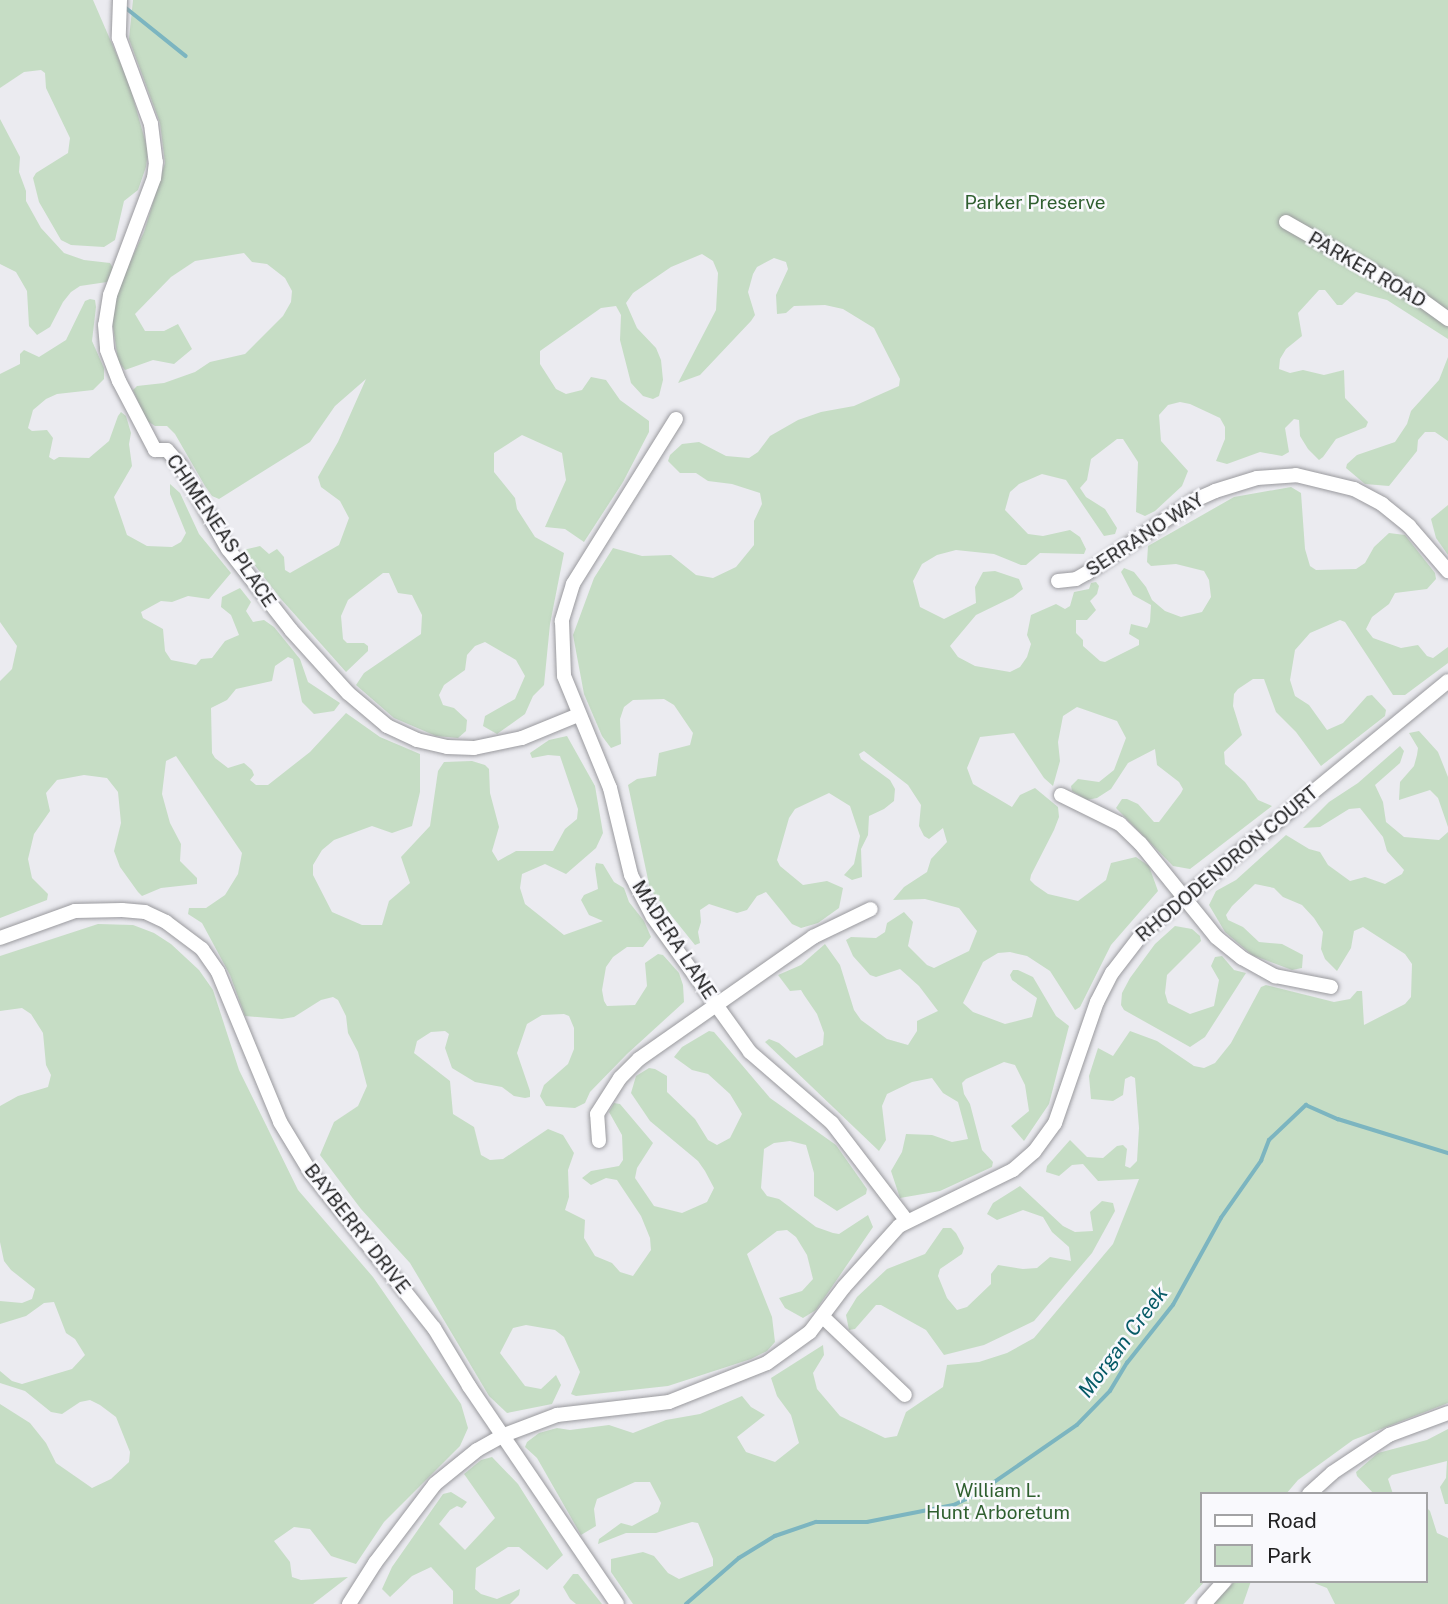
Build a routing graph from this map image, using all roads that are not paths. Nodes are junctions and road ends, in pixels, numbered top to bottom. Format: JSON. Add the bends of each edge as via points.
{"nodes":[{"id":1,"x":120,"y":0,"type":"edge"},
{"id":2,"x":1286,"y":222,"type":"dead end"},
{"id":3,"x":1448,"y":319,"type":"edge"},
{"id":4,"x":676,"y":419,"type":"dead end"},
{"id":5,"x":1448,"y":571,"type":"edge"},
{"id":6,"x":1058,"y":581,"type":"dead end"},
{"id":7,"x":1448,"y":681,"type":"edge"},
{"id":8,"x":578,"y":715,"type":"junction"},
{"id":9,"x":1061,"y":796,"type":"dead end"},
{"id":10,"x":1184,"y":896,"type":"junction"},
{"id":11,"x":871,"y":909,"type":"dead end"},
{"id":12,"x":0,"y":938,"type":"edge"},
{"id":13,"x":1331,"y":987,"type":"dead end"},
{"id":14,"x":716,"y":1005,"type":"junction"},
{"id":15,"x":598,"y":1141,"type":"dead end"},
{"id":16,"x":906,"y":1221,"type":"junction"},
{"id":17,"x":823,"y":1317,"type":"junction"},
{"id":18,"x":905,"y":1395,"type":"dead end"},
{"id":19,"x":1448,"y":1413,"type":"edge"},
{"id":20,"x":503,"y":1436,"type":"junction"},
{"id":21,"x":1310,"y":1492,"type":"edge"},
{"id":22,"x":1222,"y":1583,"type":"edge"},
{"id":23,"x":349,"y":1604,"type":"edge"},
{"id":24,"x":617,"y":1604,"type":"edge"},
{"id":25,"x":1204,"y":1604,"type":"edge"}],
"edges":[{"from":1,"to":8,"type":"street","name":"CHIMENEAS PLACE","via":[[119,38],[148,113],[156,162],[110,295],[105,325],[107,350],[119,381],[155,450],[167,450],[180,466],[228,550],[291,630],[348,693],[387,726],[417,740],[474,748],[522,738]]},
{"from":2,"to":3,"type":"street","name":"PARKER ROAD"},
{"from":4,"to":8,"type":"street","name":"MADERA LANE","via":[[581,568],[566,603],[562,658]]},
{"from":5,"to":6,"type":"street","name":"SERRANO WAY","via":[[1382,503],[1354,489],[1296,475],[1258,478],[1215,491],[1087,573]]},
{"from":7,"to":10,"type":"street","name":"RHODODENDRON COURT"},
{"from":8,"to":14,"type":"street","name":"MADERA LANE","via":[[610,789],[636,888]]},
{"from":9,"to":10,"type":"street","via":[[1120,824]]},
{"from":10,"to":13,"type":"street","via":[[1216,937],[1259,969],[1292,981]]},
{"from":10,"to":16,"type":"street","name":"RHODODENDRON COURT","via":[[1145,930],[1112,973],[1087,1025],[1062,1108],[1034,1152],[1001,1179]]},
{"from":11,"to":14,"type":"street","via":[[813,937]]},
{"from":12,"to":20,"type":"street","name":"BAYBERRY DRIVE","via":[[75,911],[122,909],[145,912],[166,922],[202,949],[218,972],[280,1122],[311,1173],[434,1328]]},
{"from":14,"to":15,"type":"street","via":[[639,1059],[620,1078],[597,1114]]},
{"from":14,"to":16,"type":"street","name":"MADERA LANE","via":[[763,1066],[848,1141]]},
{"from":16,"to":17,"type":"street","name":"RHODODENDRON COURT","via":[[867,1259]]},
{"from":17,"to":18,"type":"street"},
{"from":17,"to":20,"type":"street","name":"RHODODENDRON COURT","via":[[768,1363],[707,1389],[669,1402],[557,1415]]},
{"from":19,"to":21,"type":"street","via":[[1389,1435]]},
{"from":20,"to":23,"type":"street","name":"RHODODENDRON COURT","via":[[457,1464],[435,1484]]},
{"from":20,"to":24,"type":"street","name":"BAYBERRY DRIVE"},
{"from":22,"to":25,"type":"street"}]}
